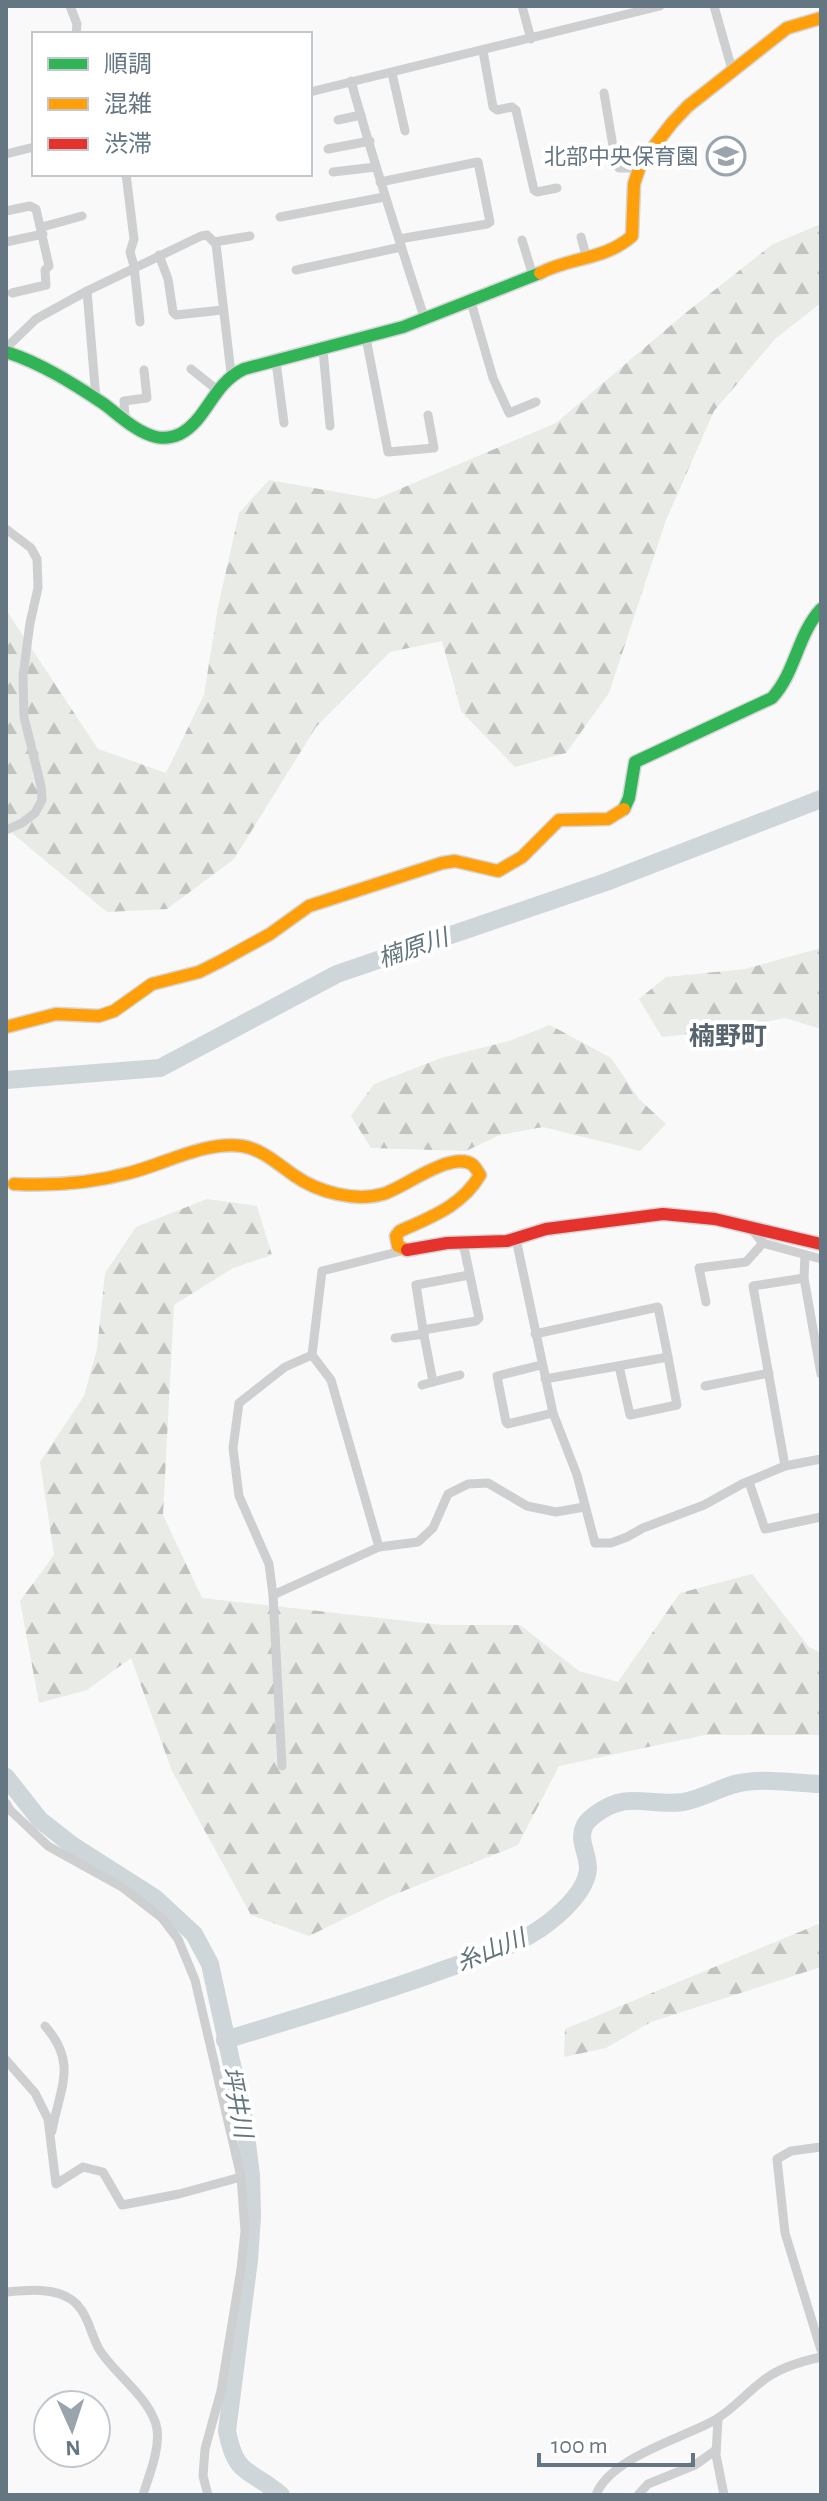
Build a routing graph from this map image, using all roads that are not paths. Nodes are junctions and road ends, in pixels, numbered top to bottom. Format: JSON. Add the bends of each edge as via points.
{"nodes":[{"id":1,"x":70,"y":6,"type":"edge"},
{"id":2,"x":522,"y":6,"type":"edge"},
{"id":3,"x":660,"y":6,"type":"edge"},
{"id":4,"x":714,"y":6,"type":"edge"},
{"id":5,"x":821,"y":18,"type":"edge"},
{"id":6,"x":76,"y":32,"type":"edge"},
{"id":7,"x":531,"y":39,"type":"junction"},
{"id":8,"x":483,"y":51,"type":"junction"},
{"id":9,"x":392,"y":73,"type":"junction"},
{"id":10,"x":733,"y":73,"type":"junction"},
{"id":11,"x":351,"y":81,"type":"junction"},
{"id":12,"x":312,"y":91,"type":"edge"},
{"id":13,"x":604,"y":93,"type":"dead end"},
{"id":14,"x":361,"y":115,"type":"junction"},
{"id":15,"x":338,"y":120,"type":"dead end"},
{"id":16,"x":405,"y":131,"type":"dead end"},
{"id":17,"x":370,"y":141,"type":"junction"},
{"id":18,"x":32,"y":148,"type":"edge"},
{"id":19,"x":328,"y":149,"type":"dead end"},
{"id":20,"x":6,"y":154,"type":"edge"},
{"id":21,"x":376,"y":167,"type":"junction"},
{"id":22,"x":639,"y":168,"type":"junction"},
{"id":23,"x":333,"y":172,"type":"dead end"},
{"id":24,"x":126,"y":176,"type":"edge"},
{"id":25,"x":380,"y":182,"type":"junction"},
{"id":26,"x":557,"y":188,"type":"dead end"},
{"id":27,"x":384,"y":197,"type":"junction"},
{"id":28,"x":6,"y":211,"type":"edge"},
{"id":29,"x":82,"y":216,"type":"dead end"},
{"id":30,"x":280,"y":217,"type":"dead end"},
{"id":31,"x":42,"y":230,"type":"junction"},
{"id":32,"x":250,"y":236,"type":"dead end"},
{"id":33,"x":581,"y":237,"type":"dead end"},
{"id":34,"x":522,"y":240,"type":"dead end"},
{"id":35,"x":6,"y":242,"type":"edge"},
{"id":36,"x":214,"y":242,"type":"junction"},
{"id":37,"x":400,"y":243,"type":"junction"},
{"id":38,"x":159,"y":255,"type":"junction"},
{"id":39,"x":587,"y":259,"type":"junction"},
{"id":40,"x":134,"y":266,"type":"junction"},
{"id":41,"x":296,"y":270,"type":"dead end"},
{"id":42,"x":533,"y":276,"type":"junction"},
{"id":43,"x":87,"y":291,"type":"junction"},
{"id":44,"x":12,"y":293,"type":"dead end"},
{"id":45,"x":471,"y":302,"type":"junction"},
{"id":46,"x":222,"y":310,"type":"junction"},
{"id":47,"x":425,"y":320,"type":"junction"},
{"id":48,"x":140,"y":322,"type":"dead end"},
{"id":49,"x":366,"y":338,"type":"junction"},
{"id":50,"x":6,"y":350,"type":"edge"},
{"id":51,"x":323,"y":350,"type":"junction"},
{"id":52,"x":276,"y":362,"type":"junction"},
{"id":53,"x":191,"y":369,"type":"dead end"},
{"id":54,"x":144,"y":370,"type":"dead end"},
{"id":55,"x":231,"y":373,"type":"junction"},
{"id":56,"x":216,"y":389,"type":"junction"},
{"id":57,"x":96,"y":399,"type":"junction"},
{"id":58,"x":536,"y":402,"type":"dead end"},
{"id":59,"x":428,"y":415,"type":"dead end"},
{"id":60,"x":125,"y":418,"type":"junction"},
{"id":61,"x":284,"y":423,"type":"dead end"},
{"id":62,"x":330,"y":426,"type":"dead end"},
{"id":63,"x":6,"y":529,"type":"edge"},
{"id":64,"x":821,"y":609,"type":"edge"},
{"id":65,"x":6,"y":830,"type":"edge"},
{"id":66,"x":6,"y":1027,"type":"edge"},
{"id":67,"x":10,"y":1184,"type":"edge"},
{"id":68,"x":752,"y":1230,"type":"junction"},
{"id":69,"x":516,"y":1239,"type":"junction"},
{"id":70,"x":463,"y":1243,"type":"junction"},
{"id":71,"x":763,"y":1243,"type":"junction"},
{"id":72,"x":821,"y":1244,"type":"edge"},
{"id":73,"x":405,"y":1250,"type":"junction"},
{"id":74,"x":805,"y":1256,"type":"junction"},
{"id":75,"x":821,"y":1259,"type":"edge"},
{"id":76,"x":469,"y":1275,"type":"junction"},
{"id":77,"x":804,"y":1278,"type":"junction"},
{"id":78,"x":706,"y":1302,"type":"dead end"},
{"id":79,"x":423,"y":1332,"type":"junction"},
{"id":80,"x":535,"y":1334,"type":"junction"},
{"id":81,"x":395,"y":1338,"type":"dead end"},
{"id":82,"x":312,"y":1355,"type":"junction"},
{"id":83,"x":668,"y":1357,"type":"junction"},
{"id":84,"x":541,"y":1365,"type":"junction"},
{"id":85,"x":619,"y":1366,"type":"junction"},
{"id":86,"x":769,"y":1373,"type":"junction"},
{"id":87,"x":821,"y":1374,"type":"edge"},
{"id":88,"x":460,"y":1375,"type":"dead end"},
{"id":89,"x":545,"y":1379,"type":"junction"},
{"id":90,"x":433,"y":1382,"type":"junction"},
{"id":91,"x":422,"y":1385,"type":"dead end"},
{"id":92,"x":705,"y":1386,"type":"dead end"},
{"id":93,"x":553,"y":1413,"type":"junction"},
{"id":94,"x":821,"y":1459,"type":"edge"},
{"id":95,"x":785,"y":1466,"type":"junction"},
{"id":96,"x":749,"y":1482,"type":"junction"},
{"id":97,"x":584,"y":1507,"type":"junction"},
{"id":98,"x":821,"y":1517,"type":"edge"},
{"id":99,"x":379,"y":1547,"type":"junction"},
{"id":100,"x":273,"y":1595,"type":"junction"},
{"id":101,"x":282,"y":1766,"type":"dead end"},
{"id":102,"x":6,"y":1803,"type":"edge"},
{"id":103,"x":45,"y":2026,"type":"dead end"},
{"id":104,"x":6,"y":2060,"type":"edge"},
{"id":105,"x":51,"y":2137,"type":"junction"},
{"id":106,"x":821,"y":2147,"type":"edge"},
{"id":107,"x":241,"y":2177,"type":"junction"},
{"id":108,"x":6,"y":2292,"type":"edge"},
{"id":109,"x":821,"y":2350,"type":"edge"},
{"id":110,"x":821,"y":2357,"type":"edge"},
{"id":111,"x":718,"y":2418,"type":"junction"},
{"id":112,"x":716,"y":2450,"type":"junction"},
{"id":113,"x":143,"y":2495,"type":"edge"},
{"id":114,"x":208,"y":2495,"type":"edge"},
{"id":115,"x":596,"y":2495,"type":"edge"},
{"id":116,"x":638,"y":2495,"type":"edge"},
{"id":117,"x":724,"y":2495,"type":"edge"}],
"edges":[{"from":1,"to":6,"type":"street"},
{"from":2,"to":7,"type":"street"},
{"from":3,"to":7,"type":"street"},
{"from":4,"to":10,"type":"street"},
{"from":5,"to":10,"type":"street","via":[[787,28]]},
{"from":7,"to":8,"type":"street"},
{"from":8,"to":9,"type":"street"},
{"from":8,"to":26,"type":"street","via":[[493,107],[516,110],[534,190]]},
{"from":9,"to":11,"type":"street"},
{"from":9,"to":16,"type":"street"},
{"from":10,"to":22,"type":"street","via":[[681,112]]},
{"from":11,"to":12,"type":"street"},
{"from":11,"to":14,"type":"street"},
{"from":13,"to":22,"type":"street","via":[[616,164]]},
{"from":14,"to":15,"type":"street"},
{"from":14,"to":17,"type":"street"},
{"from":17,"to":19,"type":"street"},
{"from":17,"to":21,"type":"street"},
{"from":18,"to":20,"type":"street"},
{"from":21,"to":23,"type":"street"},
{"from":21,"to":25,"type":"street"},
{"from":22,"to":39,"type":"street","via":[[632,236],[621,248]]},
{"from":24,"to":40,"type":"street"},
{"from":25,"to":27,"type":"street"},
{"from":25,"to":37,"type":"street","via":[[478,162],[490,222]]},
{"from":27,"to":30,"type":"street"},
{"from":27,"to":37,"type":"street"},
{"from":28,"to":31,"type":"street","via":[[30,206],[39,214]]},
{"from":29,"to":31,"type":"street"},
{"from":31,"to":35,"type":"street"},
{"from":31,"to":44,"type":"street","via":[[49,266],[46,285]]},
{"from":32,"to":36,"type":"street"},
{"from":33,"to":39,"type":"street"},
{"from":34,"to":42,"type":"street"},
{"from":36,"to":38,"type":"street","via":[[201,236]]},
{"from":36,"to":46,"type":"street"},
{"from":37,"to":41,"type":"street"},
{"from":37,"to":47,"type":"street"},
{"from":38,"to":40,"type":"street"},
{"from":38,"to":46,"type":"street","via":[[176,315]]},
{"from":39,"to":42,"type":"street"},
{"from":40,"to":43,"type":"street"},
{"from":40,"to":48,"type":"street"},
{"from":42,"to":45,"type":"street"},
{"from":43,"to":50,"type":"street","via":[[36,319]]},
{"from":43,"to":57,"type":"street"},
{"from":45,"to":47,"type":"street"},
{"from":45,"to":58,"type":"street","via":[[509,413]]},
{"from":46,"to":55,"type":"street"},
{"from":47,"to":49,"type":"street"},
{"from":49,"to":51,"type":"street"},
{"from":49,"to":59,"type":"street","via":[[388,452],[434,448]]},
{"from":50,"to":57,"type":"street"},
{"from":51,"to":52,"type":"street"},
{"from":51,"to":62,"type":"street"},
{"from":52,"to":55,"type":"street"},
{"from":52,"to":61,"type":"street"},
{"from":53,"to":56,"type":"street"},
{"from":54,"to":60,"type":"street","via":[[147,398],[124,401]]},
{"from":55,"to":56,"type":"street"},
{"from":56,"to":60,"type":"street","via":[[180,435],[157,437]]},
{"from":57,"to":60,"type":"street"},
{"from":63,"to":65,"type":"street","via":[[37,559],[38,588],[23,676],[24,717],[42,800],[35,813]]},
{"from":64,"to":66,"type":"street","via":[[805,625],[783,689],[635,762],[632,796],[610,820],[559,820],[522,857],[498,871],[442,863],[309,906],[221,961],[152,984],[114,1011],[99,1016],[56,1014]]},
{"from":67,"to":73,"type":"street","via":[[71,1184],[242,1146],[307,1184],[375,1197],[406,1187],[448,1162],[468,1162],[478,1169],[478,1180],[465,1197],[396,1236]]},
{"from":68,"to":69,"type":"street","via":[[715,1219],[663,1214],[546,1229]]},
{"from":68,"to":71,"type":"street"},
{"from":68,"to":72,"type":"street"},
{"from":69,"to":70,"type":"street"},
{"from":69,"to":80,"type":"street"},
{"from":70,"to":73,"type":"street"},
{"from":70,"to":76,"type":"street"},
{"from":71,"to":74,"type":"street"},
{"from":71,"to":78,"type":"street","via":[[746,1262],[699,1268]]},
{"from":73,"to":82,"type":"street","via":[[322,1271]]},
{"from":74,"to":75,"type":"street"},
{"from":74,"to":77,"type":"street"},
{"from":76,"to":79,"type":"street","via":[[416,1285]]},
{"from":76,"to":79,"type":"street","via":[[479,1318]]},
{"from":77,"to":86,"type":"street","via":[[753,1286]]},
{"from":77,"to":87,"type":"street"},
{"from":79,"to":81,"type":"street"},
{"from":79,"to":90,"type":"street"},
{"from":80,"to":83,"type":"street","via":[[658,1307]]},
{"from":80,"to":84,"type":"street"},
{"from":82,"to":99,"type":"street","via":[[331,1380]]},
{"from":82,"to":100,"type":"street","via":[[285,1367],[239,1403],[233,1448],[239,1496],[269,1564]]},
{"from":83,"to":85,"type":"street"},
{"from":83,"to":85,"type":"street","via":[[677,1405],[630,1415]]},
{"from":84,"to":89,"type":"street"},
{"from":84,"to":93,"type":"street","via":[[497,1376],[506,1422]]},
{"from":85,"to":89,"type":"street"},
{"from":86,"to":92,"type":"street"},
{"from":86,"to":95,"type":"street"},
{"from":88,"to":90,"type":"street"},
{"from":89,"to":93,"type":"street"},
{"from":90,"to":91,"type":"street"},
{"from":93,"to":97,"type":"street"},
{"from":94,"to":95,"type":"street"},
{"from":95,"to":96,"type":"street"},
{"from":96,"to":97,"type":"street","via":[[611,1543],[595,1543]]},
{"from":96,"to":98,"type":"street","via":[[765,1529]]},
{"from":97,"to":99,"type":"street","via":[[556,1512],[527,1506],[488,1483],[468,1484],[448,1494],[433,1528],[418,1542]]},
{"from":99,"to":100,"type":"street"},
{"from":100,"to":101,"type":"street"},
{"from":102,"to":107,"type":"street","via":[[48,1846],[122,1887],[162,1918],[178,1939],[195,1980]]},
{"from":103,"to":105,"type":"street","via":[[66,2066]]},
{"from":104,"to":105,"type":"street","via":[[40,2102]]},
{"from":105,"to":107,"type":"street","via":[[56,2184],[83,2167],[103,2172],[122,2205]]},
{"from":106,"to":109,"type":"street","via":[[791,2151],[777,2159],[785,2233]]},
{"from":107,"to":114,"type":"street","via":[[245,2231],[221,2391],[205,2449]]},
{"from":108,"to":113,"type":"street","via":[[57,2292],[74,2301],[98,2347],[148,2407],[157,2431]]},
{"from":110,"to":111,"type":"street","via":[[770,2375]]},
{"from":111,"to":112,"type":"street"},
{"from":111,"to":115,"type":"street","via":[[622,2464]]},
{"from":112,"to":116,"type":"street","via":[[695,2465],[648,2484]]},
{"from":112,"to":117,"type":"street"}]}
